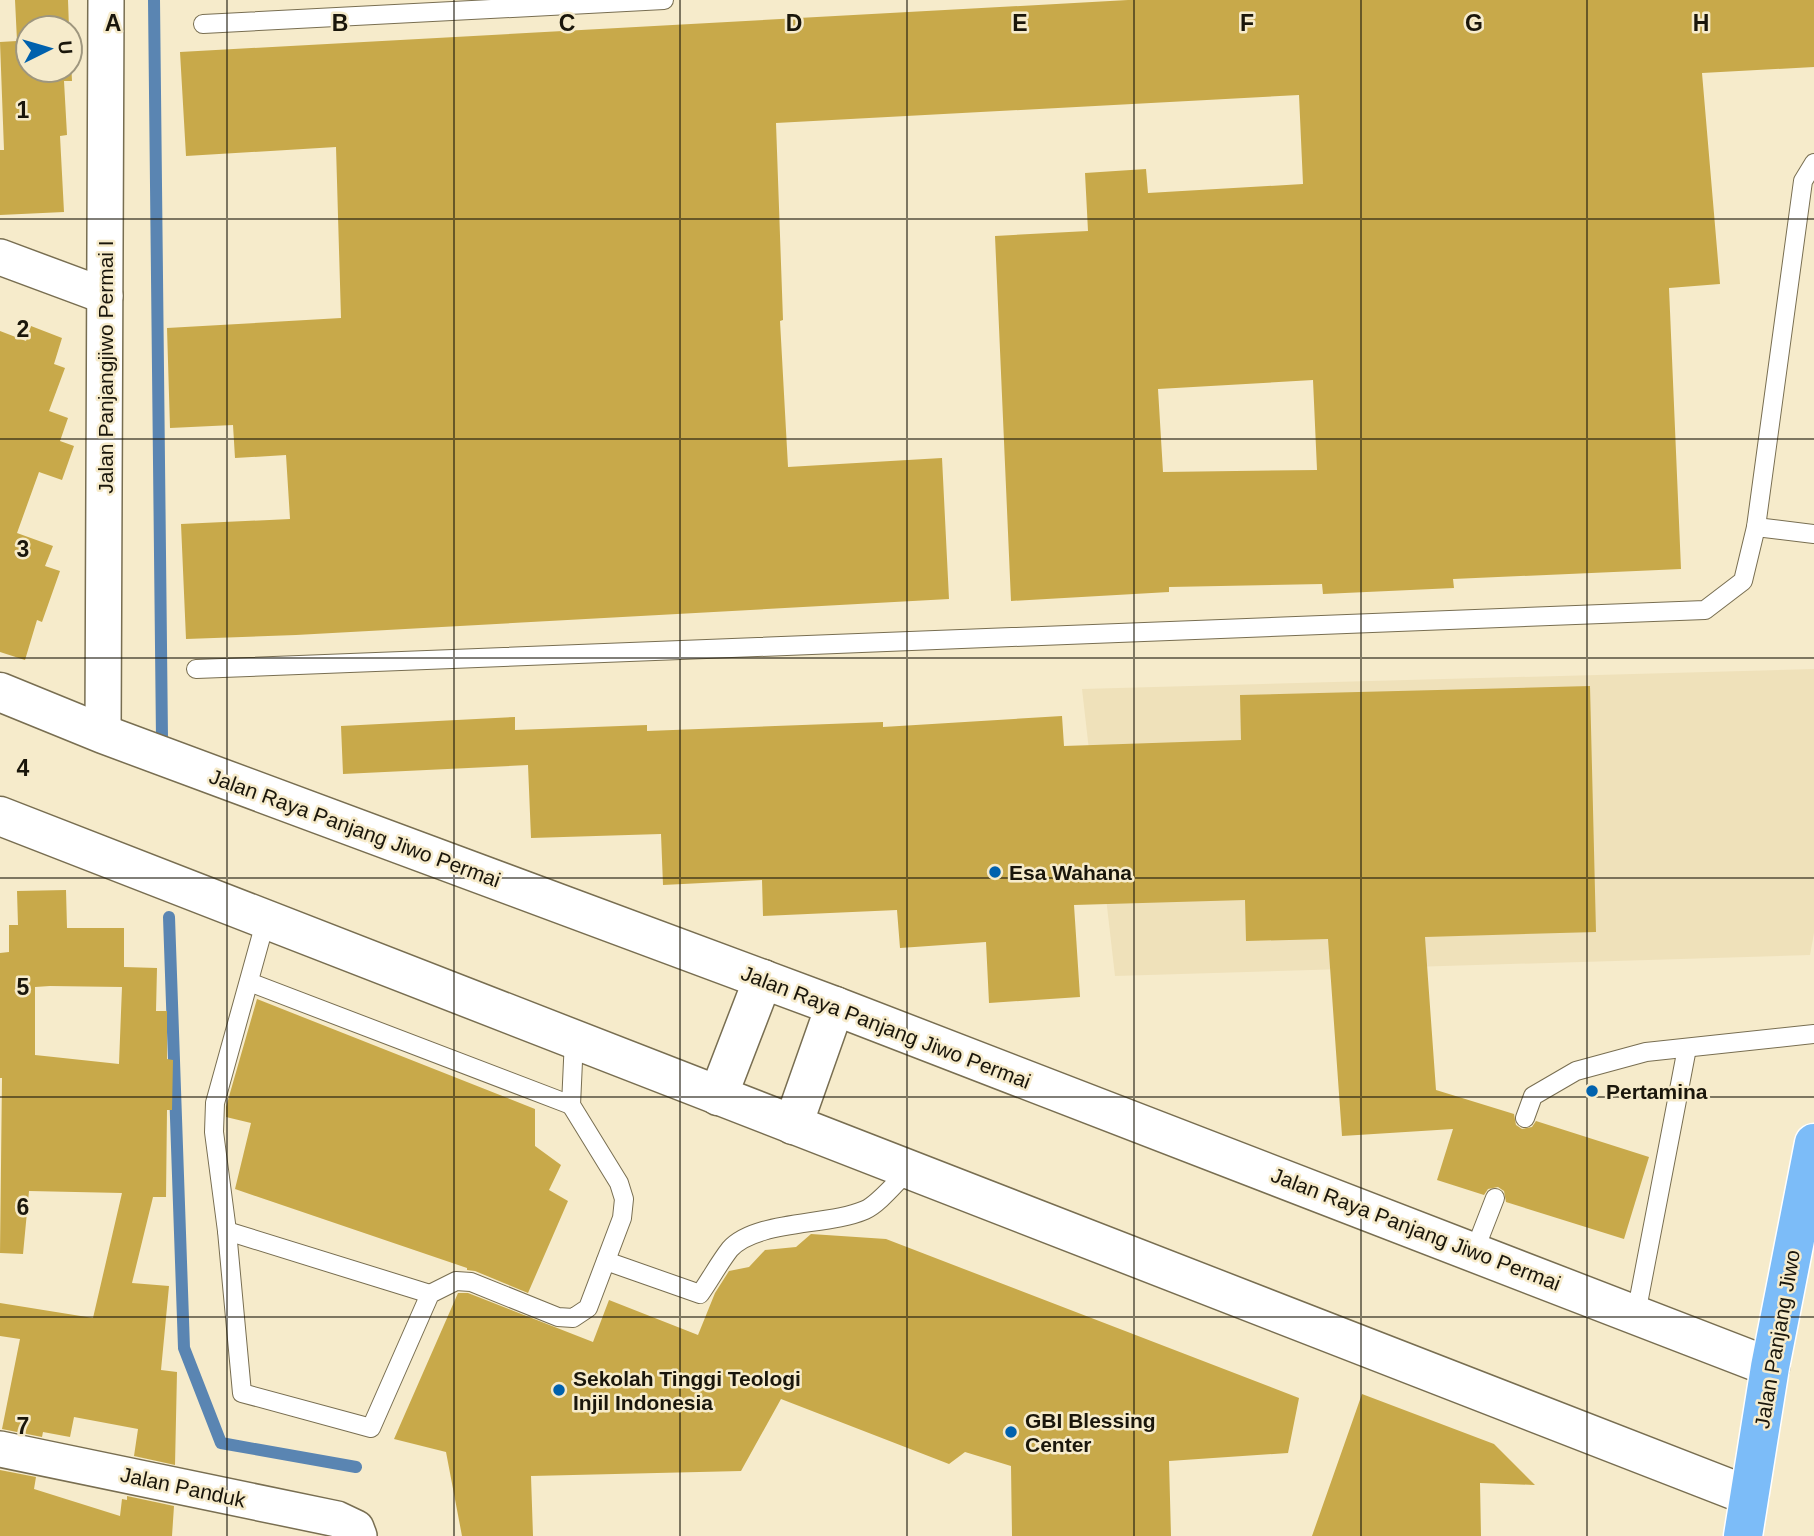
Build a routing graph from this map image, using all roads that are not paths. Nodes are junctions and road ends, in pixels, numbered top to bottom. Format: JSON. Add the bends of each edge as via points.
{"nodes":[{"id":1,"x":106,"y":0,"type":"edge"},
{"id":2,"x":664,"y":0,"type":"edge"},
{"id":3,"x":203,"y":24,"type":"dead end"},
{"id":4,"x":1814,"y":163,"type":"edge"},
{"id":5,"x":0,"y":257,"type":"edge"},
{"id":6,"x":105,"y":296,"type":"junction"},
{"id":7,"x":1756,"y":527,"type":"junction"},
{"id":8,"x":1814,"y":534,"type":"edge"},
{"id":9,"x":197,"y":669,"type":"dead end"},
{"id":10,"x":0,"y":692,"type":"edge"},
{"id":11,"x":103,"y":734,"type":"junction"},
{"id":12,"x":0,"y":816,"type":"edge"},
{"id":13,"x":266,"y":919,"type":"junction"},
{"id":14,"x":763,"y":979,"type":"junction"},
{"id":15,"x":248,"y":982,"type":"junction"},
{"id":16,"x":835,"y":1006,"type":"junction"},
{"id":17,"x":1814,"y":1034,"type":"edge"},
{"id":18,"x":574,"y":1039,"type":"junction"},
{"id":19,"x":1687,"y":1048,"type":"junction"},
{"id":20,"x":718,"y":1096,"type":"junction"},
{"id":21,"x":571,"y":1105,"type":"junction"},
{"id":22,"x":1525,"y":1118,"type":"dead end"},
{"id":23,"x":793,"y":1125,"type":"junction"},
{"id":24,"x":1814,"y":1143,"type":"edge"},
{"id":25,"x":909,"y":1170,"type":"junction"},
{"id":26,"x":1495,"y":1198,"type":"dead end"},
{"id":27,"x":227,"y":1231,"type":"junction"},
{"id":28,"x":1474,"y":1252,"type":"junction"},
{"id":29,"x":606,"y":1261,"type":"junction"},
{"id":30,"x":430,"y":1294,"type":"junction"},
{"id":31,"x":1636,"y":1314,"type":"junction"},
{"id":32,"x":1770,"y":1367,"type":"junction"},
{"id":33,"x":0,"y":1449,"type":"edge"},
{"id":34,"x":1749,"y":1496,"type":"junction"},
{"id":35,"x":359,"y":1536,"type":"edge"},
{"id":36,"x":1743,"y":1536,"type":"edge"}],
"edges":[{"from":1,"to":6,"type":"street","name":"Jalan Panjangjiwo Permai I"},
{"from":2,"to":3,"type":"lane"},
{"from":4,"to":7,"type":"lane","via":[[1803,181]]},
{"from":5,"to":6,"type":"street"},
{"from":6,"to":11,"type":"street","name":"Jalan Panjangjiwo Permai I"},
{"from":7,"to":8,"type":"lane"},
{"from":7,"to":9,"type":"lane","via":[[1743,581],[1705,610]]},
{"from":10,"to":11,"type":"street","name":"Jalan Raya Panjang Jiwo Permai"},
{"from":11,"to":14,"type":"street","name":"Jalan Raya Panjang Jiwo Permai"},
{"from":12,"to":13,"type":"street"},
{"from":13,"to":15,"type":"lane"},
{"from":13,"to":18,"type":"street"},
{"from":14,"to":16,"type":"street","name":"Jalan Raya Panjang Jiwo Permai"},
{"from":14,"to":20,"type":"street"},
{"from":15,"to":21,"type":"lane"},
{"from":15,"to":27,"type":"lane","via":[[215,1103],[214,1132]]},
{"from":16,"to":23,"type":"street"},
{"from":16,"to":28,"type":"street","name":"Jalan Raya Panjang Jiwo Permai"},
{"from":17,"to":19,"type":"lane"},
{"from":18,"to":20,"type":"street"},
{"from":18,"to":21,"type":"lane"},
{"from":19,"to":22,"type":"lane","via":[[1646,1052],[1576,1071],[1533,1096]]},
{"from":19,"to":31,"type":"lane"},
{"from":20,"to":23,"type":"street"},
{"from":21,"to":29,"type":"lane","via":[[619,1183],[624,1199]]},
{"from":23,"to":25,"type":"street"},
{"from":24,"to":32,"type":"main road","name":"Jalan Panjang Jiwo"},
{"from":25,"to":29,"type":"lane","via":[[867,1209],[746,1237],[731,1248],[700,1294]]},
{"from":25,"to":34,"type":"street"},
{"from":26,"to":28,"type":"lane"},
{"from":27,"to":30,"type":"lane"},
{"from":27,"to":30,"type":"lane","via":[[242,1393],[371,1428]]},
{"from":28,"to":31,"type":"street","name":"Jalan Raya Panjang Jiwo Permai"},
{"from":29,"to":30,"type":"lane","via":[[588,1308],[573,1318],[558,1317],[471,1282],[456,1281]]},
{"from":31,"to":32,"type":"street","name":"Jalan Raya Panjang Jiwo Permai"},
{"from":32,"to":34,"type":"main road","name":"Jalan Panjang Jiwo"},
{"from":33,"to":35,"type":"street","name":"Jalan Panduk","via":[[337,1519],[356,1528]]},
{"from":34,"to":36,"type":"main road","name":"Jalan Panjang Jiwo"}]}
